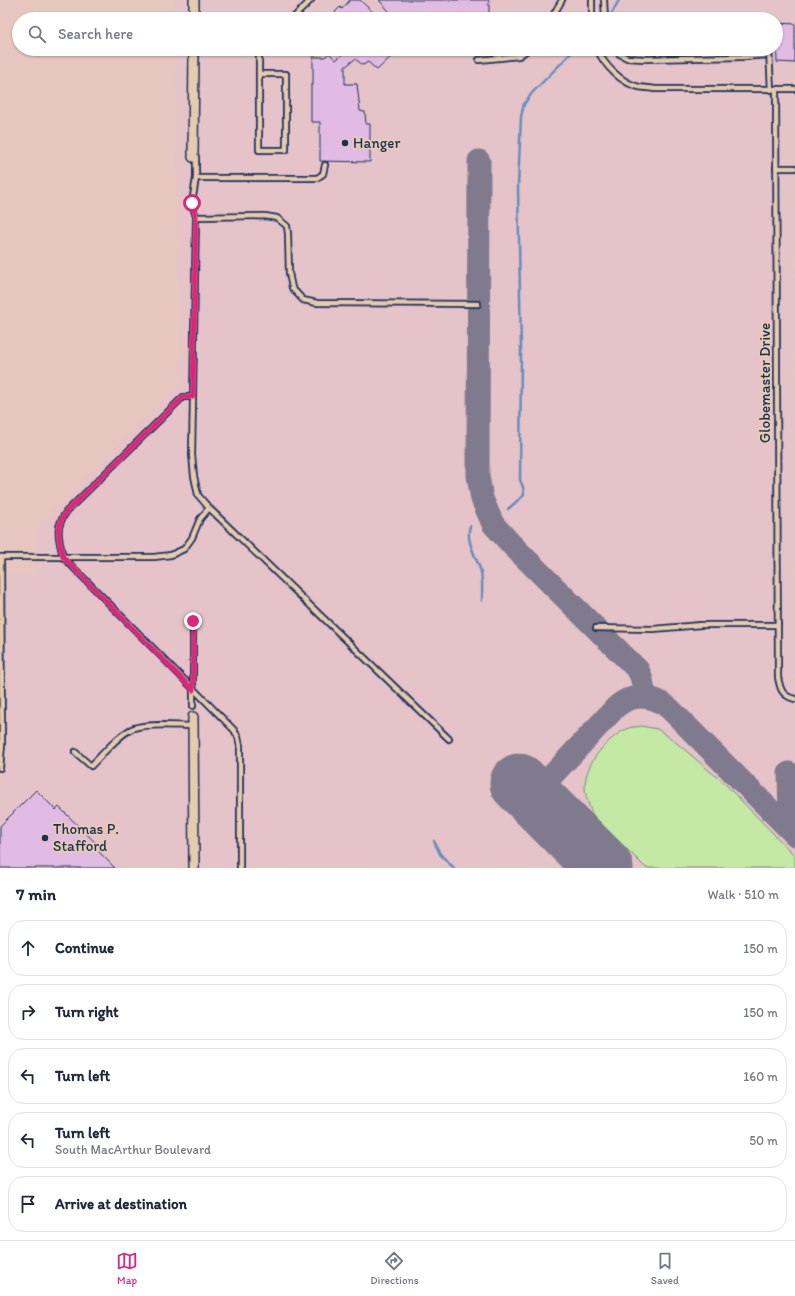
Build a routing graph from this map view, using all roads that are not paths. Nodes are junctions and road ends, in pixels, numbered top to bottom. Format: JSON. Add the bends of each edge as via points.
{"nodes":[{"id":1,"x":194,"y":0,"type":"edge"},
{"id":2,"x":311,"y":0,"type":"edge"},
{"id":3,"x":562,"y":0,"type":"edge"},
{"id":4,"x":592,"y":0,"type":"edge"},
{"id":5,"x":604,"y":0,"type":"edge"},
{"id":6,"x":194,"y":12,"type":"edge"},
{"id":7,"x":299,"y":12,"type":"edge"},
{"id":8,"x":555,"y":12,"type":"edge"},
{"id":9,"x":592,"y":12,"type":"edge"},
{"id":10,"x":605,"y":12,"type":"edge"},
{"id":11,"x":194,"y":56,"type":"edge"},
{"id":12,"x":259,"y":56,"type":"edge"},
{"id":13,"x":519,"y":56,"type":"edge"},
{"id":14,"x":600,"y":56,"type":"edge"},
{"id":15,"x":622,"y":56,"type":"edge"},
{"id":16,"x":756,"y":56,"type":"edge"},
{"id":17,"x":769,"y":56,"type":"edge"},
{"id":18,"x":479,"y":60,"type":"dead end"},
{"id":19,"x":259,"y":74,"type":"junction"},
{"id":20,"x":795,"y":89,"type":"edge"},
{"id":21,"x":774,"y":90,"type":"junction"},
{"id":22,"x":194,"y":157,"type":"joint"},
{"id":23,"x":325,"y":164,"type":"dead end"},
{"id":24,"x":776,"y":168,"type":"junction"},
{"id":25,"x":795,"y":168,"type":"edge"},
{"id":26,"x":196,"y":178,"type":"junction"},
{"id":27,"x":196,"y":217,"type":"junction"},
{"id":28,"x":478,"y":304,"type":"dead end"},
{"id":29,"x":193,"y":397,"type":"junction"},
{"id":30,"x":208,"y":508,"type":"junction"},
{"id":31,"x":0,"y":557,"type":"edge"},
{"id":32,"x":63,"y":557,"type":"junction"},
{"id":33,"x":193,"y":621,"type":"dead end"},
{"id":34,"x":778,"y":625,"type":"junction"},
{"id":35,"x":596,"y":628,"type":"dead end"},
{"id":36,"x":193,"y":690,"type":"junction"},
{"id":37,"x":795,"y":699,"type":"edge"},
{"id":38,"x":193,"y":706,"type":"dead end"},
{"id":39,"x":193,"y":721,"type":"joint"},
{"id":40,"x":449,"y":739,"type":"dead end"},
{"id":41,"x":75,"y":752,"type":"dead end"},
{"id":42,"x":0,"y":768,"type":"edge"},
{"id":43,"x":194,"y":868,"type":"edge"},
{"id":44,"x":240,"y":868,"type":"edge"}],
"edges":[{"from":1,"to":6,"type":"street"},
{"from":2,"to":7,"type":"lane"},
{"from":3,"to":8,"type":"lane"},
{"from":4,"to":9,"type":"lane"},
{"from":5,"to":10,"type":"lane"},
{"from":11,"to":22,"type":"street"},
{"from":12,"to":19,"type":"lane"},
{"from":13,"to":18,"type":"lane"},
{"from":14,"to":21,"type":"lane","via":[[609,69],[638,87]]},
{"from":15,"to":16,"type":"lane"},
{"from":17,"to":21,"type":"lane","name":"Globemaster Drive"},
{"from":19,"to":19,"type":"lane","via":[[259,150],[286,150],[286,74]]},
{"from":20,"to":21,"type":"lane"},
{"from":21,"to":24,"type":"lane","name":"Globemaster Drive"},
{"from":22,"to":26,"type":"lane"},
{"from":23,"to":26,"type":"lane","via":[[323,174],[317,178]]},
{"from":24,"to":25,"type":"lane"},
{"from":24,"to":34,"type":"lane","name":"Globemaster Drive"},
{"from":26,"to":27,"type":"lane","via":[[192,203]]},
{"from":27,"to":28,"type":"lane","via":[[277,218],[287,226],[292,288],[303,300],[317,303]]},
{"from":27,"to":29,"type":"lane"},
{"from":29,"to":30,"type":"lane","via":[[194,476],[198,495]]},
{"from":29,"to":32,"type":"lane","via":[[183,397],[67,511],[60,520],[58,530]]},
{"from":30,"to":32,"type":"lane","via":[[184,549],[171,555]]},
{"from":30,"to":40,"type":"lane"},
{"from":31,"to":32,"type":"lane"},
{"from":31,"to":42,"type":"lane"},
{"from":32,"to":36,"type":"lane"},
{"from":33,"to":36,"type":"lane"},
{"from":34,"to":35,"type":"lane"},
{"from":34,"to":37,"type":"lane","name":"Globemaster Drive","via":[[779,687],[788,698]]},
{"from":36,"to":38,"type":"lane"},
{"from":36,"to":44,"type":"lane","via":[[238,737]]},
{"from":39,"to":41,"type":"lane","via":[[135,727],[127,731],[91,766]]},
{"from":39,"to":43,"type":"street"}]}
